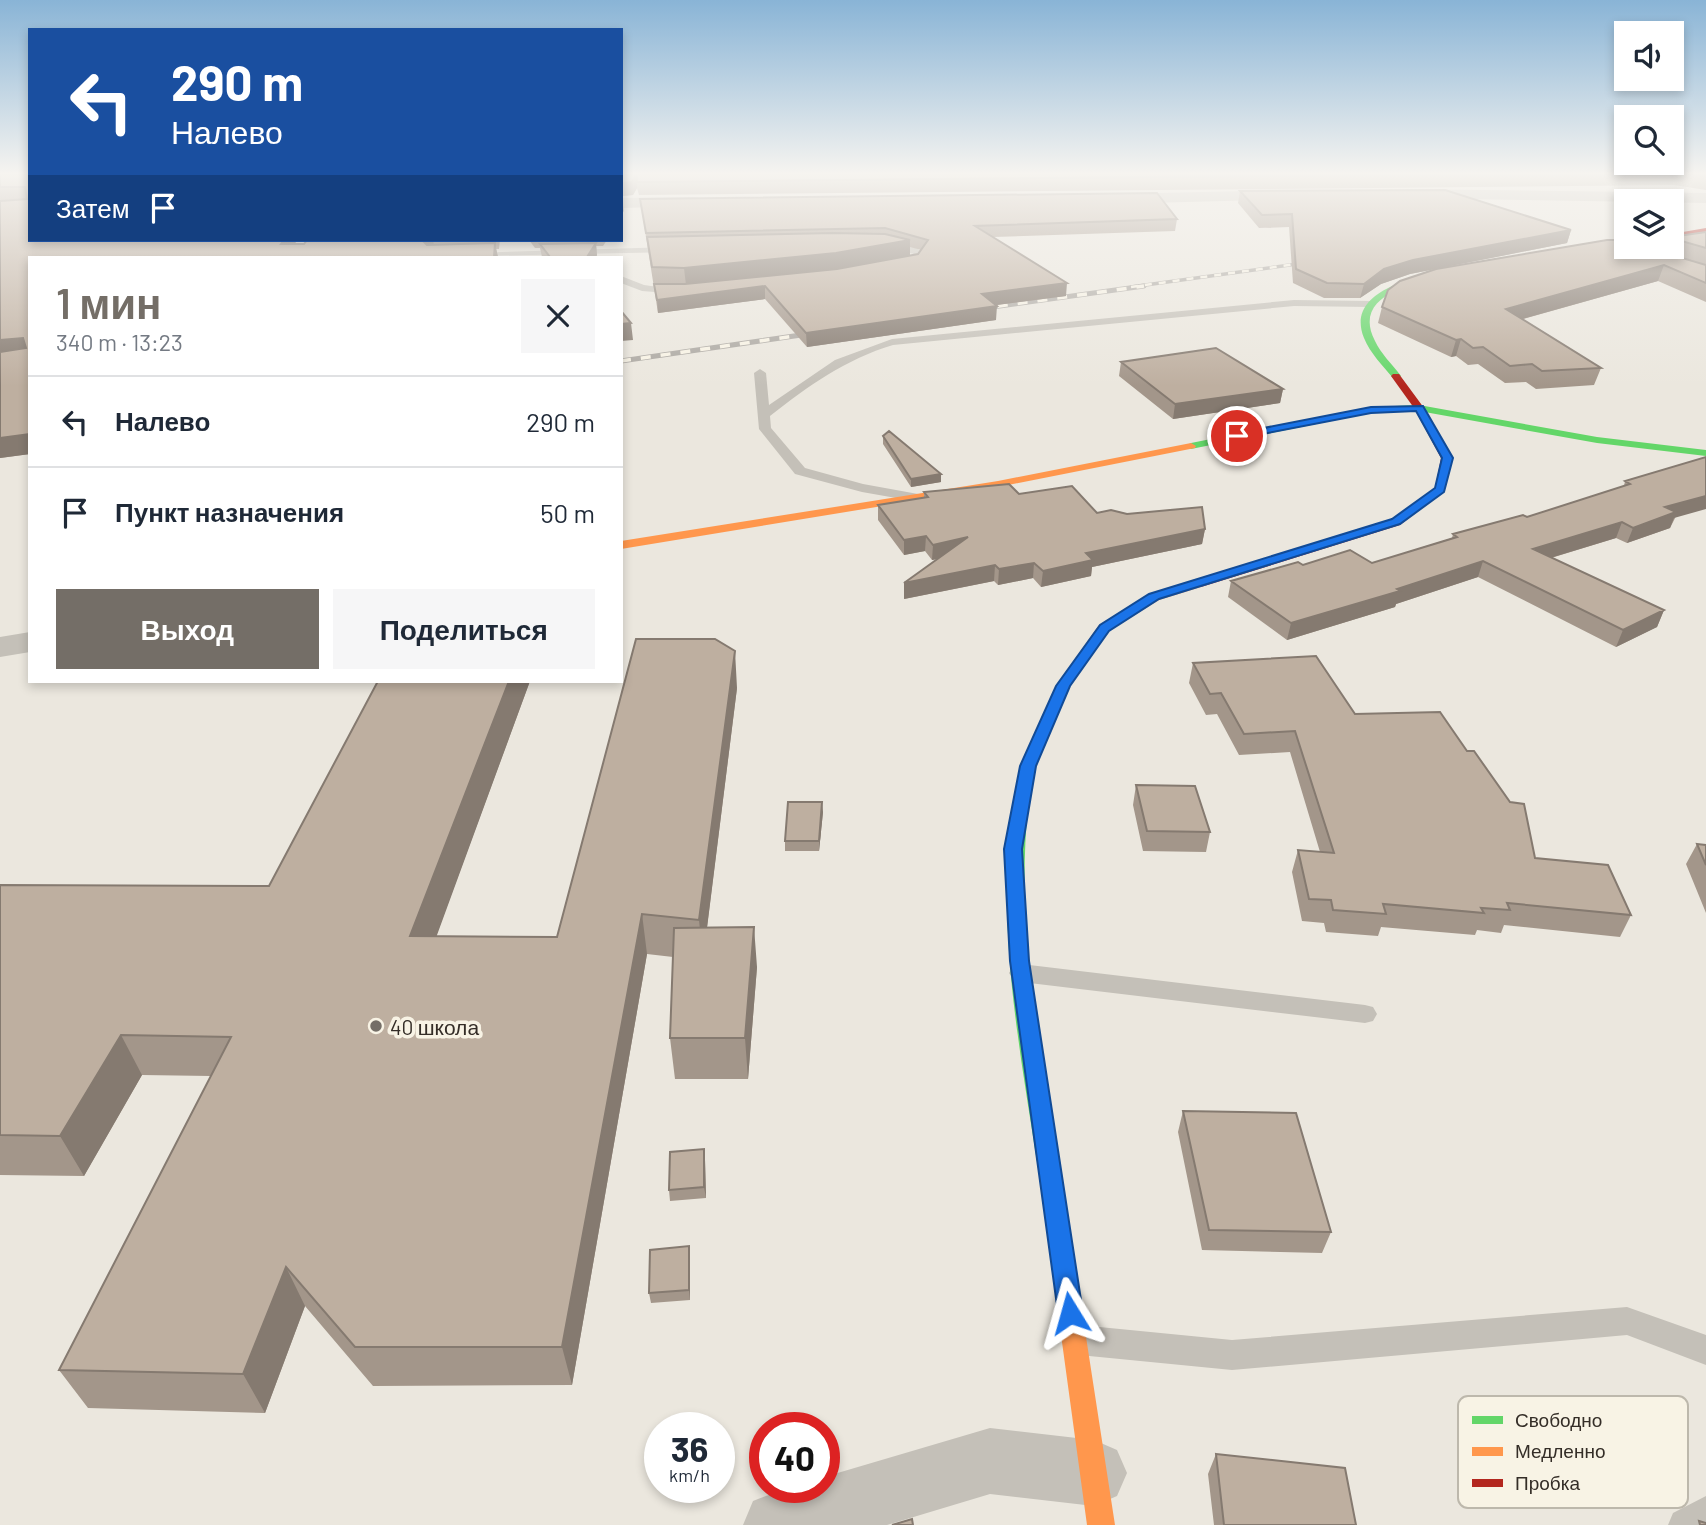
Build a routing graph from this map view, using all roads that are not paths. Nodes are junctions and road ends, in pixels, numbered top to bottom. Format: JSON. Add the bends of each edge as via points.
{"nodes":[{"id":1,"x":872,"y":245,"type":"edge"},
{"id":2,"x":680,"y":250,"type":"edge"},
{"id":3,"x":541,"y":256,"type":"edge"},
{"id":4,"x":894,"y":268,"type":"edge"},
{"id":5,"x":1454,"y":272,"type":"edge"},
{"id":6,"x":623,"y":280,"type":"edge"},
{"id":7,"x":692,"y":290,"type":"edge"},
{"id":8,"x":1371,"y":304,"type":"junction"},
{"id":9,"x":760,"y":373,"type":"dead end"},
{"id":10,"x":1419,"y":408,"type":"junction"},
{"id":11,"x":763,"y":416,"type":"junction"},
{"id":12,"x":1706,"y":453,"type":"edge"},
{"id":13,"x":914,"y":497,"type":"junction"},
{"id":14,"x":623,"y":545,"type":"edge"},
{"id":15,"x":28,"y":642,"type":"edge"},
{"id":16,"x":0,"y":647,"type":"edge"},
{"id":17,"x":1021,"y":973,"type":"junction"},
{"id":18,"x":1365,"y":1014,"type":"dead end"},
{"id":19,"x":1074,"y":1340,"type":"junction"},
{"id":20,"x":1706,"y":1350,"type":"edge"},
{"id":21,"x":1098,"y":1499,"type":"edge"},
{"id":22,"x":1706,"y":1513,"type":"edge"},
{"id":23,"x":777,"y":1525,"type":"edge"},
{"id":24,"x":1685,"y":1525,"type":"edge"}],
"edges":[{"from":1,"to":4,"type":"lane","via":[[920,254],[914,262]]},
{"from":2,"to":3,"type":"lane"},
{"from":5,"to":8,"type":"street","via":[[1388,290]]},
{"from":6,"to":7,"type":"lane","via":[[654,290]]},
{"from":8,"to":10,"type":"street","via":[[1363,320],[1369,340]]},
{"from":8,"to":11,"type":"lane","via":[[1294,303],[892,342],[859,351],[800,386]]},
{"from":9,"to":11,"type":"lane"},
{"from":10,"to":12,"type":"street","via":[[1597,440]]},
{"from":10,"to":13,"type":"street","via":[[1371,410]]},
{"from":10,"to":17,"type":"street","via":[[1447,458],[1440,489],[1420,506],[1396,522],[1154,597],[1104,628],[1063,686],[1028,766],[1013,849]]},
{"from":11,"to":13,"type":"lane","via":[[765,429],[800,471]]},
{"from":13,"to":14,"type":"street"},
{"from":15,"to":16,"type":"street"},
{"from":17,"to":18,"type":"lane"},
{"from":17,"to":19,"type":"street"},
{"from":19,"to":20,"type":"lane","via":[[1232,1355],[1627,1321]]},
{"from":19,"to":21,"type":"street"},
{"from":21,"to":23,"type":"street","via":[[990,1461]]},
{"from":22,"to":24,"type":"lane"}]}
